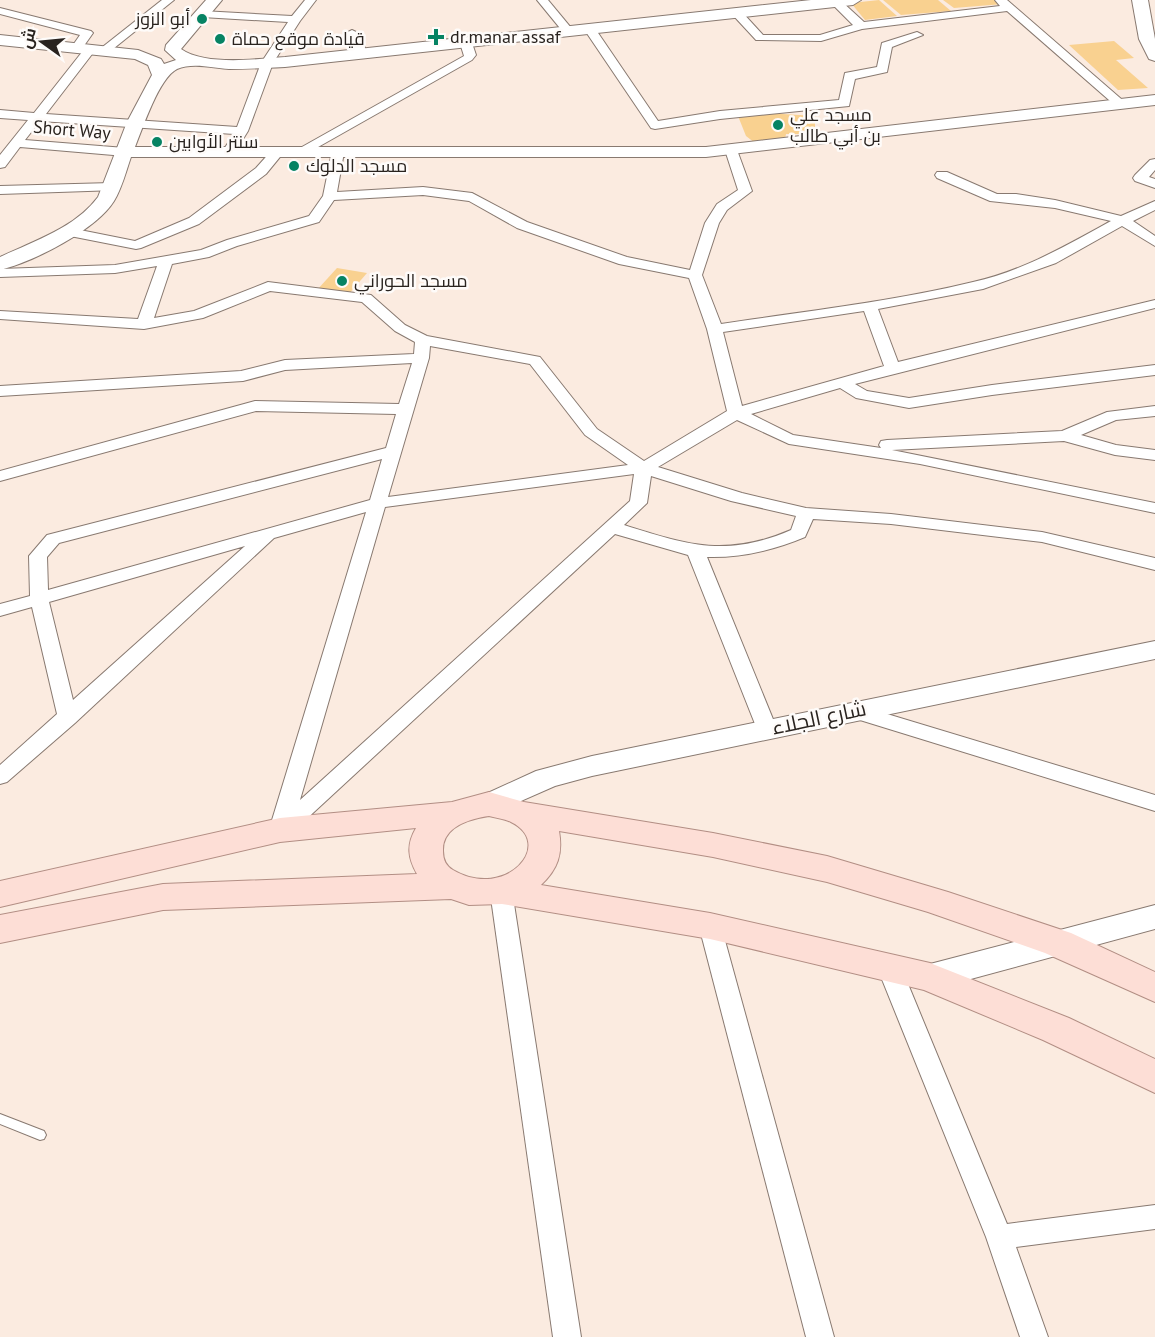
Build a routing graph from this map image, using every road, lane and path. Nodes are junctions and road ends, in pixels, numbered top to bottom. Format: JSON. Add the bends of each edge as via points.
{"nodes":[{"id":1,"x":169,"y":0,"type":"edge"},
{"id":2,"x":214,"y":0,"type":"edge"},
{"id":3,"x":310,"y":0,"type":"edge"},
{"id":4,"x":542,"y":0,"type":"edge"},
{"id":5,"x":853,"y":0,"type":"edge"},
{"id":6,"x":1140,"y":0,"type":"edge"},
{"id":7,"x":836,"y":2,"type":"junction"},
{"id":8,"x":1004,"y":4,"type":"edge"},
{"id":9,"x":0,"y":11,"type":"edge"},
{"id":10,"x":202,"y":14,"type":"junction"},
{"id":11,"x":737,"y":14,"type":"junction"},
{"id":12,"x":295,"y":19,"type":"junction"},
{"id":13,"x":901,"y":21,"type":"junction"},
{"id":14,"x":861,"y":26,"type":"junction"},
{"id":15,"x":590,"y":29,"type":"junction"},
{"id":16,"x":567,"y":31,"type":"junction"},
{"id":17,"x":352,"y":33,"type":"dead end"},
{"id":18,"x":0,"y":40,"type":"edge"},
{"id":19,"x":466,"y":43,"type":"junction"},
{"id":20,"x":174,"y":45,"type":"junction"},
{"id":21,"x":90,"y":50,"type":"junction"},
{"id":22,"x":127,"y":53,"type":"junction"},
{"id":23,"x":362,"y":54,"type":"junction"},
{"id":24,"x":1155,"y":56,"type":"edge"},
{"id":25,"x":197,"y":61,"type":"junction"},
{"id":26,"x":267,"y":63,"type":"junction"},
{"id":27,"x":160,"y":75,"type":"junction"},
{"id":28,"x":1155,"y":100,"type":"edge"},
{"id":29,"x":1121,"y":104,"type":"junction"},
{"id":30,"x":0,"y":114,"type":"edge"},
{"id":31,"x":38,"y":116,"type":"junction"},
{"id":32,"x":136,"y":122,"type":"junction"},
{"id":33,"x":242,"y":131,"type":"junction"},
{"id":34,"x":17,"y":143,"type":"junction"},
{"id":35,"x":731,"y":150,"type":"junction"},
{"id":36,"x":125,"y":152,"type":"junction"},
{"id":37,"x":228,"y":152,"type":"junction"},
{"id":38,"x":278,"y":152,"type":"junction"},
{"id":39,"x":299,"y":152,"type":"junction"},
{"id":40,"x":338,"y":152,"type":"junction"},
{"id":41,"x":1155,"y":163,"type":"edge"},
{"id":42,"x":0,"y":164,"type":"edge"},
{"id":43,"x":942,"y":175,"type":"dead end"},
{"id":44,"x":1155,"y":184,"type":"edge"},
{"id":45,"x":112,"y":187,"type":"junction"},
{"id":46,"x":0,"y":190,"type":"edge"},
{"id":47,"x":330,"y":196,"type":"junction"},
{"id":48,"x":1155,"y":205,"type":"edge"},
{"id":49,"x":1123,"y":220,"type":"junction"},
{"id":50,"x":70,"y":232,"type":"junction"},
{"id":51,"x":1155,"y":242,"type":"edge"},
{"id":52,"x":166,"y":261,"type":"junction"},
{"id":53,"x":0,"y":264,"type":"edge"},
{"id":54,"x":0,"y":273,"type":"edge"},
{"id":55,"x":695,"y":275,"type":"junction"},
{"id":56,"x":1155,"y":304,"type":"edge"},
{"id":57,"x":869,"y":306,"type":"junction"},
{"id":58,"x":0,"y":315,"type":"edge"},
{"id":59,"x":144,"y":324,"type":"junction"},
{"id":60,"x":715,"y":329,"type":"junction"},
{"id":61,"x":422,"y":349,"type":"junction"},
{"id":62,"x":893,"y":368,"type":"junction"},
{"id":63,"x":1155,"y":370,"type":"edge"},
{"id":64,"x":842,"y":382,"type":"junction"},
{"id":65,"x":0,"y":391,"type":"edge"},
{"id":66,"x":405,"y":409,"type":"junction"},
{"id":67,"x":1155,"y":411,"type":"edge"},
{"id":68,"x":736,"y":413,"type":"junction"},
{"id":69,"x":1065,"y":436,"type":"junction"},
{"id":70,"x":834,"y":447,"type":"junction"},
{"id":71,"x":393,"y":451,"type":"junction"},
{"id":72,"x":1155,"y":455,"type":"edge"},
{"id":73,"x":644,"y":468,"type":"junction"},
{"id":74,"x":0,"y":476,"type":"edge"},
{"id":75,"x":379,"y":503,"type":"junction"},
{"id":76,"x":1155,"y":508,"type":"edge"},
{"id":77,"x":806,"y":513,"type":"junction"},
{"id":78,"x":611,"y":527,"type":"junction"},
{"id":79,"x":269,"y":534,"type":"junction"},
{"id":80,"x":695,"y":551,"type":"junction"},
{"id":81,"x":1155,"y":564,"type":"edge"},
{"id":82,"x":39,"y":599,"type":"junction"},
{"id":83,"x":0,"y":610,"type":"edge"},
{"id":84,"x":1155,"y":650,"type":"edge"},
{"id":85,"x":854,"y":711,"type":"junction"},
{"id":86,"x":68,"y":718,"type":"junction"},
{"id":87,"x":767,"y":729,"type":"junction"},
{"id":88,"x":0,"y":777,"type":"edge"},
{"id":89,"x":1155,"y":803,"type":"edge"},
{"id":90,"x":489,"y":804,"type":"junction"},
{"id":91,"x":451,"y":813,"type":"junction"},
{"id":92,"x":525,"y":814,"type":"junction"},
{"id":93,"x":280,"y":830,"type":"junction"},
{"id":94,"x":450,"y":886,"type":"junction"},
{"id":95,"x":501,"y":891,"type":"junction"},
{"id":96,"x":0,"y":894,"type":"edge"},
{"id":97,"x":1155,"y":917,"type":"edge"},
{"id":98,"x":710,"y":926,"type":"junction"},
{"id":99,"x":0,"y":929,"type":"edge"},
{"id":100,"x":1058,"y":943,"type":"junction"},
{"id":101,"x":889,"y":967,"type":"junction"},
{"id":102,"x":930,"y":977,"type":"junction"},
{"id":103,"x":1155,"y":988,"type":"edge"},
{"id":104,"x":1155,"y":1077,"type":"edge"},
{"id":105,"x":0,"y":1119,"type":"edge"},
{"id":106,"x":40,"y":1136,"type":"dead end"},
{"id":107,"x":1155,"y":1217,"type":"edge"},
{"id":108,"x":999,"y":1237,"type":"junction"},
{"id":109,"x":567,"y":1337,"type":"edge"},
{"id":110,"x":820,"y":1337,"type":"edge"},
{"id":111,"x":1034,"y":1337,"type":"edge"}],
"edges":[{"from":1,"to":21,"type":"street"},
{"from":2,"to":10,"type":"main road"},
{"from":3,"to":12,"type":"street"},
{"from":4,"to":16,"type":"street"},
{"from":5,"to":7,"type":"main road"},
{"from":6,"to":24,"type":"main road","via":[[1147,39]]},
{"from":7,"to":11,"type":"main road"},
{"from":7,"to":14,"type":"street"},
{"from":8,"to":13,"type":"street"},
{"from":8,"to":29,"type":"street"},
{"from":9,"to":21,"type":"street","via":[[87,33]]},
{"from":10,"to":12,"type":"street"},
{"from":10,"to":20,"type":"main road"},
{"from":11,"to":14,"type":"street","via":[[760,38],[821,38]]},
{"from":11,"to":15,"type":"main road"},
{"from":12,"to":26,"type":"street"},
{"from":13,"to":14,"type":"street"},
{"from":13,"to":15,"type":"street","via":[[917,35],[886,45],[883,70],[849,76],[845,103],[656,125]]},
{"from":15,"to":16,"type":"main road"},
{"from":16,"to":19,"type":"main road"},
{"from":17,"to":23,"type":"street"},
{"from":18,"to":21,"type":"main road"},
{"from":19,"to":23,"type":"main road"},
{"from":19,"to":39,"type":"street","via":[[468,58]]},
{"from":20,"to":22,"type":"main road"},
{"from":20,"to":25,"type":"main road","via":[[176,54]]},
{"from":21,"to":22,"type":"main road"},
{"from":21,"to":31,"type":"street"},
{"from":22,"to":27,"type":"main road","via":[[155,62]]},
{"from":23,"to":26,"type":"main road"},
{"from":25,"to":26,"type":"main road"},
{"from":25,"to":27,"type":"main road","via":[[173,65]]},
{"from":26,"to":33,"type":"street"},
{"from":27,"to":32,"type":"main road"},
{"from":28,"to":29,"type":"main road"},
{"from":29,"to":35,"type":"main road"},
{"from":30,"to":31,"type":"street"},
{"from":31,"to":32,"type":"street"},
{"from":31,"to":34,"type":"street"},
{"from":32,"to":33,"type":"street"},
{"from":32,"to":36,"type":"main road"},
{"from":33,"to":37,"type":"street"},
{"from":34,"to":36,"type":"street","name":"Short Way"},
{"from":34,"to":42,"type":"street"},
{"from":35,"to":40,"type":"main road"},
{"from":35,"to":55,"type":"street","via":[[745,191],[722,207],[712,223]]},
{"from":36,"to":37,"type":"main road"},
{"from":36,"to":45,"type":"main road"},
{"from":37,"to":38,"type":"main road"},
{"from":38,"to":39,"type":"main road"},
{"from":38,"to":50,"type":"street","via":[[261,171],[194,221],[136,245]]},
{"from":39,"to":40,"type":"main road"},
{"from":40,"to":47,"type":"street"},
{"from":41,"to":44,"type":"street","via":[[1140,178]]},
{"from":43,"to":49,"type":"street","via":[[994,198],[1055,204]]},
{"from":45,"to":46,"type":"street"},
{"from":45,"to":50,"type":"main road","via":[[99,209]]},
{"from":47,"to":52,"type":"street","via":[[314,219],[204,254]]},
{"from":47,"to":55,"type":"street","via":[[423,191],[472,197],[522,225],[624,261]]},
{"from":48,"to":49,"type":"street"},
{"from":49,"to":51,"type":"street"},
{"from":49,"to":57,"type":"street","via":[[1051,260],[978,286]]},
{"from":50,"to":53,"type":"main road"},
{"from":52,"to":54,"type":"street","via":[[115,269]]},
{"from":52,"to":59,"type":"street"},
{"from":55,"to":60,"type":"street"},
{"from":56,"to":62,"type":"street"},
{"from":57,"to":60,"type":"street"},
{"from":57,"to":62,"type":"street"},
{"from":58,"to":59,"type":"street"},
{"from":59,"to":61,"type":"street","via":[[198,315],[268,286],[366,298]]},
{"from":60,"to":68,"type":"street"},
{"from":61,"to":65,"type":"street","via":[[285,365],[243,376]]},
{"from":61,"to":66,"type":"street"},
{"from":61,"to":73,"type":"street","via":[[535,360],[591,432]]},
{"from":62,"to":64,"type":"street"},
{"from":63,"to":64,"type":"street","via":[[909,404],[862,395]]},
{"from":64,"to":68,"type":"street"},
{"from":66,"to":71,"type":"street"},
{"from":66,"to":74,"type":"street","via":[[255,406]]},
{"from":67,"to":69,"type":"street","via":[[1113,415]]},
{"from":68,"to":70,"type":"street","via":[[789,439]]},
{"from":68,"to":73,"type":"street"},
{"from":69,"to":70,"type":"street"},
{"from":69,"to":72,"type":"street","via":[[1115,450]]},
{"from":70,"to":76,"type":"street","via":[[920,459]]},
{"from":71,"to":75,"type":"street"},
{"from":71,"to":82,"type":"street","via":[[53,539],[38,556]]},
{"from":73,"to":75,"type":"street"},
{"from":73,"to":77,"type":"street","via":[[737,497]]},
{"from":73,"to":78,"type":"street","via":[[638,503]]},
{"from":75,"to":79,"type":"street"},
{"from":75,"to":93,"type":"street"},
{"from":77,"to":80,"type":"street","via":[[800,533],[781,541],[748,548]]},
{"from":77,"to":81,"type":"street","via":[[1042,537]]},
{"from":78,"to":80,"type":"street"},
{"from":78,"to":93,"type":"street"},
{"from":79,"to":82,"type":"street"},
{"from":79,"to":86,"type":"street"},
{"from":80,"to":87,"type":"street"},
{"from":82,"to":83,"type":"street"},
{"from":82,"to":86,"type":"street"},
{"from":84,"to":85,"type":"main road","name":"شارع الجلاء"},
{"from":85,"to":87,"type":"main road","name":"شارع الجلاء"},
{"from":85,"to":89,"type":"street"},
{"from":86,"to":88,"type":"street"},
{"from":87,"to":90,"type":"main road","name":"شارع الجلاء","via":[[546,778]]},
{"from":90,"to":91,"type":"main road"},
{"from":90,"to":92,"type":"main road"},
{"from":91,"to":93,"type":"main road"},
{"from":91,"to":94,"type":"main road","via":[[438,823],[425,850],[436,876]]},
{"from":92,"to":95,"type":"main road","via":[[544,836],[542,863],[519,885]]},
{"from":92,"to":100,"type":"main road","via":[[713,845],[827,869]]},
{"from":93,"to":96,"type":"main road"},
{"from":94,"to":95,"type":"main road","via":[[466,892]]},
{"from":94,"to":99,"type":"main road","via":[[163,897]]},
{"from":95,"to":98,"type":"main road"},
{"from":95,"to":109,"type":"street"},
{"from":97,"to":100,"type":"main road"},
{"from":98,"to":101,"type":"main road"},
{"from":98,"to":110,"type":"street"},
{"from":100,"to":102,"type":"main road"},
{"from":100,"to":103,"type":"main road"},
{"from":101,"to":102,"type":"main road"},
{"from":101,"to":108,"type":"street"},
{"from":102,"to":104,"type":"main road","via":[[1056,1029]]},
{"from":105,"to":106,"type":"lane"},
{"from":107,"to":108,"type":"street"},
{"from":108,"to":111,"type":"street"}]}
